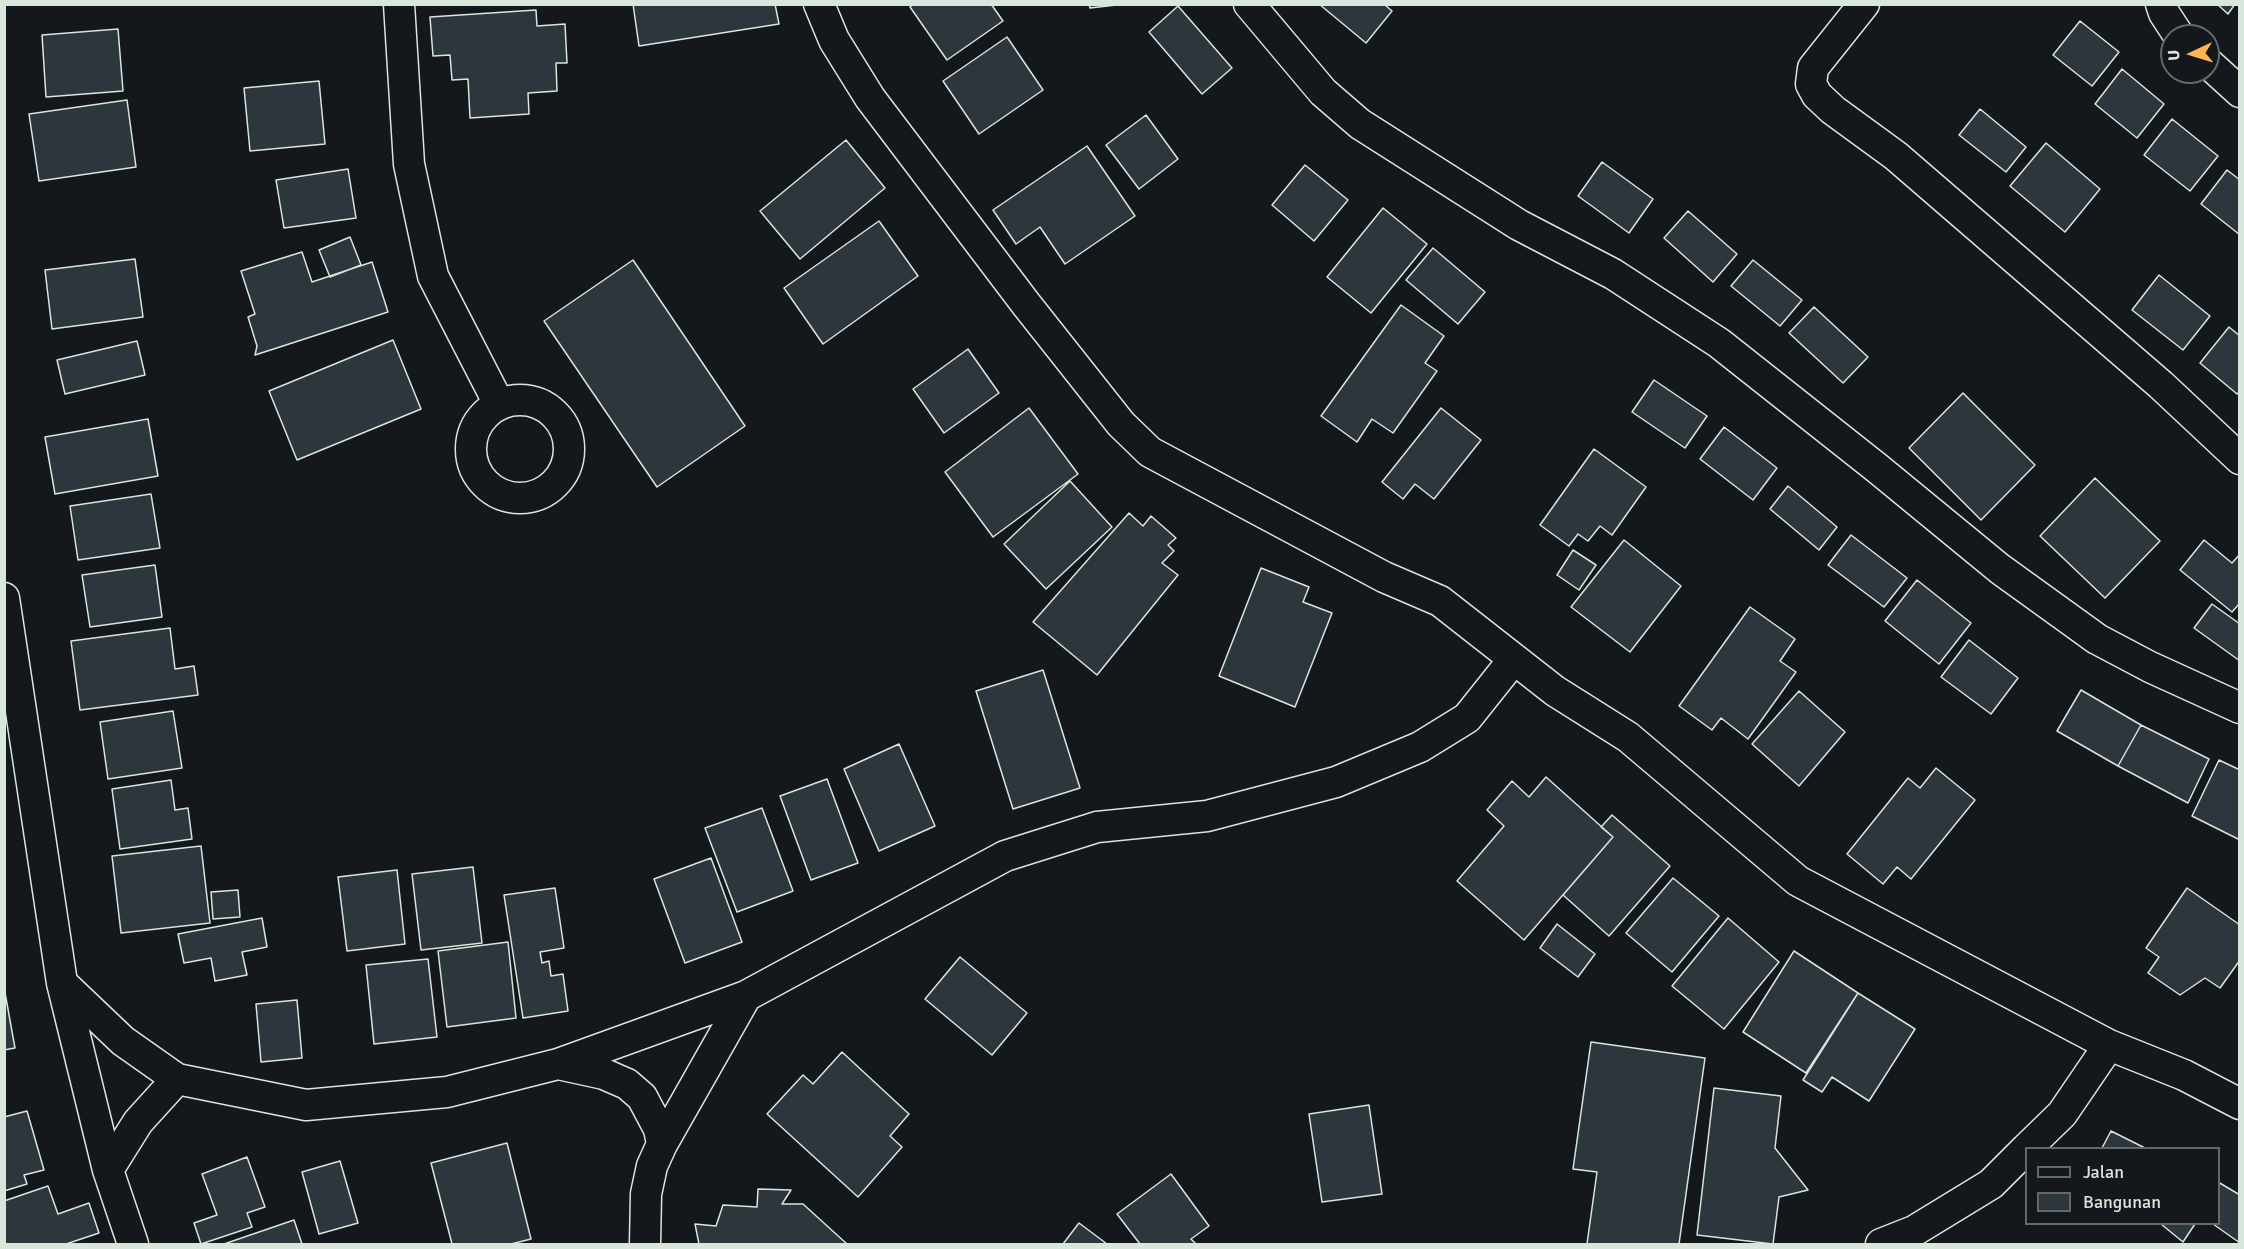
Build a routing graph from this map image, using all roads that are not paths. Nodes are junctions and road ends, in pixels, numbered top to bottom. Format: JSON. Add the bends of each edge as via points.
{"nodes":[{"id":1,"x":399,"y":4,"type":"edge"},
{"id":2,"x":819,"y":4,"type":"edge"},
{"id":3,"x":1249,"y":4,"type":"edge"},
{"id":4,"x":1864,"y":4,"type":"edge"},
{"id":5,"x":2161,"y":4,"type":"edge"},
{"id":6,"x":2172,"y":24,"type":"edge"},
{"id":7,"x":2220,"y":74,"type":"edge"},
{"id":8,"x":2240,"y":92,"type":"edge"},
{"id":9,"x":499,"y":404,"type":"dead end"},
{"id":10,"x":2240,"y":459,"type":"edge"},
{"id":11,"x":4,"y":598,"type":"edge"},
{"id":12,"x":1514,"y":659,"type":"junction"},
{"id":13,"x":2240,"y":708,"type":"edge"},
{"id":14,"x":62,"y":983,"type":"junction"},
{"id":15,"x":746,"y":996,"type":"junction"},
{"id":16,"x":2109,"y":1045,"type":"junction"},
{"id":17,"x":558,"y":1064,"type":"junction"},
{"id":18,"x":177,"y":1079,"type":"junction"},
{"id":19,"x":2240,"y":1104,"type":"edge"},
{"id":20,"x":662,"y":1144,"type":"junction"},
{"id":21,"x":2029,"y":1147,"type":"edge"},
{"id":22,"x":2025,"y":1151,"type":"edge"},
{"id":23,"x":108,"y":1170,"type":"junction"},
{"id":24,"x":133,"y":1245,"type":"edge"},
{"id":25,"x":645,"y":1245,"type":"edge"},
{"id":26,"x":1881,"y":1245,"type":"edge"}],
"edges":[{"from":1,"to":9,"type":"street","via":[[409,164],[434,276]]},
{"from":2,"to":12,"type":"street","via":[[834,40],[870,98],[1026,304],[1121,424],[1150,452],[1384,577],[1440,601]]},
{"from":3,"to":13,"type":"street","via":[[1323,92],[1360,124],[1519,225],[1614,274],[1719,343],[2000,569],[2097,639]]},
{"from":4,"to":10,"type":"street","via":[[1813,68],[1811,84],[1817,95],[1896,156],[2161,385]]},
{"from":5,"to":6,"type":"street"},
{"from":7,"to":8,"type":"street"},
{"from":11,"to":14,"type":"street"},
{"from":12,"to":15,"type":"street","via":[[1467,718],[1420,747],[1336,782],[1228,811],[1097,827],[1005,856]]},
{"from":12,"to":16,"type":"street","via":[[1555,691],[1628,737],[1798,881]]},
{"from":14,"to":18,"type":"street","via":[[123,1041]]},
{"from":14,"to":23,"type":"street"},
{"from":15,"to":17,"type":"street"},
{"from":15,"to":20,"type":"street"},
{"from":16,"to":19,"type":"street","via":[[2184,1075]]},
{"from":16,"to":21,"type":"street","via":[[2062,1114]]},
{"from":17,"to":18,"type":"street","via":[[447,1092],[306,1105]]},
{"from":17,"to":20,"type":"street","via":[[604,1074],[627,1084],[642,1097]]},
{"from":18,"to":23,"type":"street","via":[[138,1122]]},
{"from":20,"to":25,"type":"street","via":[[646,1194]]},
{"from":22,"to":26,"type":"street","via":[[1991,1184],[1914,1231]]},
{"from":23,"to":24,"type":"street"}]}
